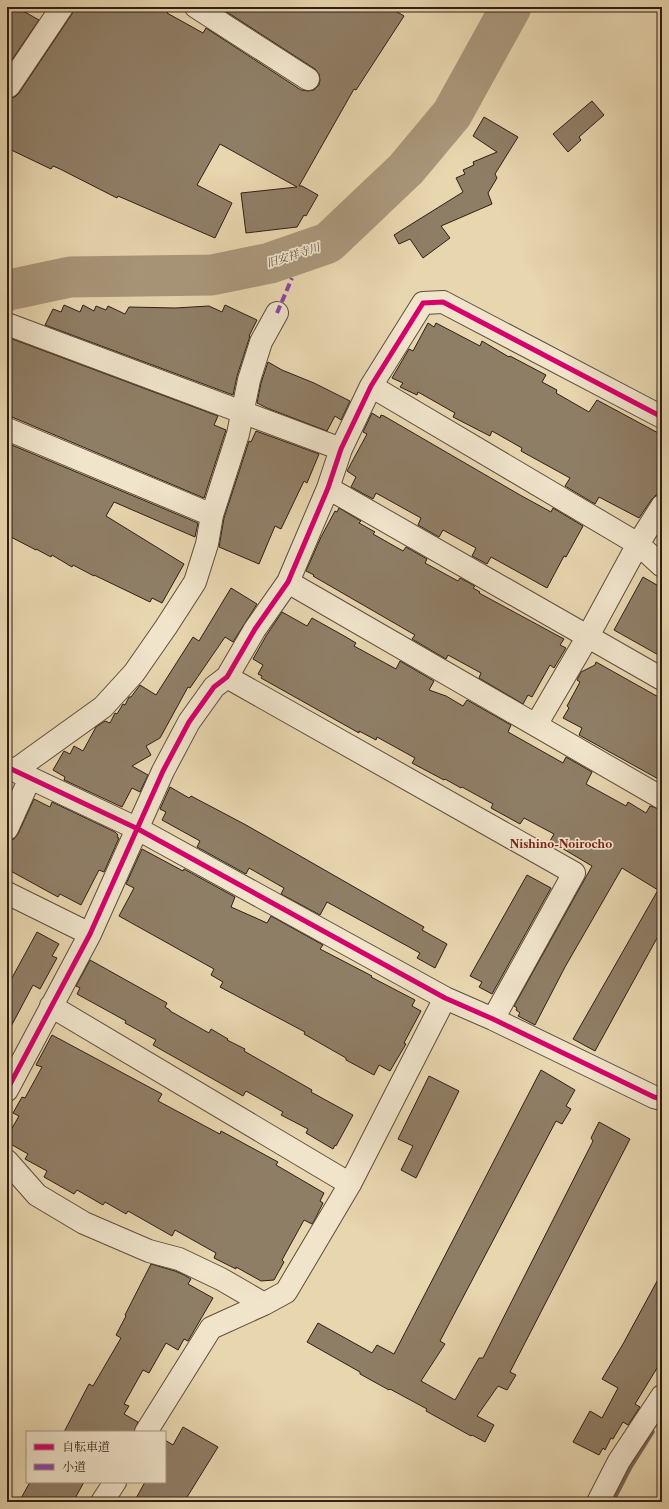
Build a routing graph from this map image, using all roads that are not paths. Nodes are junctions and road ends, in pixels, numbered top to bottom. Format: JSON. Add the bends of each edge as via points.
{"nodes":[{"id":1,"x":62,"y":7,"type":"edge"},
{"id":2,"x":196,"y":7,"type":"edge"},
{"id":3,"x":308,"y":79,"type":"dead end"},
{"id":4,"x":7,"y":85,"type":"edge"},
{"id":5,"x":277,"y":313,"type":"dead end"},
{"id":6,"x":10,"y":320,"type":"edge"},
{"id":7,"x":371,"y":386,"type":"junction"},
{"id":8,"x":242,"y":412,"type":"junction"},
{"id":9,"x":662,"y":417,"type":"edge"},
{"id":10,"x":7,"y":429,"type":"edge"},
{"id":11,"x":341,"y":449,"type":"junction"},
{"id":12,"x":328,"y":488,"type":"junction"},
{"id":13,"x":662,"y":506,"type":"edge"},
{"id":14,"x":212,"y":515,"type":"junction"},
{"id":15,"x":638,"y":544,"type":"junction"},
{"id":16,"x":662,"y":566,"type":"edge"},
{"id":17,"x":288,"y":582,"type":"junction"},
{"id":18,"x":588,"y":636,"type":"junction"},
{"id":19,"x":227,"y":677,"type":"junction"},
{"id":20,"x":662,"y":679,"type":"edge"},
{"id":21,"x":536,"y":725,"type":"junction"},
{"id":22,"x":17,"y":772,"type":"edge"},
{"id":23,"x":662,"y":798,"type":"edge"},
{"id":24,"x":7,"y":829,"type":"edge"},
{"id":25,"x":138,"y":830,"type":"junction"},
{"id":26,"x":7,"y":893,"type":"edge"},
{"id":27,"x":90,"y":934,"type":"junction"},
{"id":28,"x":445,"y":998,"type":"junction"},
{"id":29,"x":51,"y":1006,"type":"junction"},
{"id":30,"x":493,"y":1019,"type":"junction"},
{"id":31,"x":7,"y":1090,"type":"edge"},
{"id":32,"x":662,"y":1099,"type":"edge"},
{"id":33,"x":7,"y":1161,"type":"edge"},
{"id":34,"x":350,"y":1184,"type":"junction"},
{"id":35,"x":264,"y":1304,"type":"junction"},
{"id":36,"x":662,"y":1396,"type":"edge"},
{"id":37,"x":147,"y":1431,"type":"edge"},
{"id":38,"x":114,"y":1483,"type":"edge"},
{"id":39,"x":102,"y":1502,"type":"edge"},
{"id":40,"x":598,"y":1502,"type":"edge"}],
"edges":[{"from":1,"to":4,"type":"street","via":[[9,86]]},
{"from":2,"to":3,"type":"street"},
{"from":5,"to":8,"type":"street","via":[[261,342]]},
{"from":6,"to":8,"type":"street"},
{"from":7,"to":9,"type":"street","via":[[423,303],[443,302]]},
{"from":7,"to":11,"type":"street"},
{"from":7,"to":15,"type":"street"},
{"from":8,"to":11,"type":"street"},
{"from":8,"to":14,"type":"street","via":[[238,434]]},
{"from":10,"to":14,"type":"street"},
{"from":11,"to":12,"type":"street"},
{"from":12,"to":17,"type":"street"},
{"from":12,"to":18,"type":"street"},
{"from":13,"to":15,"type":"street"},
{"from":14,"to":22,"type":"street","via":[[207,544],[195,582],[134,673],[104,707]]},
{"from":15,"to":16,"type":"street"},
{"from":15,"to":18,"type":"street"},
{"from":17,"to":19,"type":"street","via":[[255,629]]},
{"from":17,"to":21,"type":"street"},
{"from":18,"to":20,"type":"street"},
{"from":18,"to":21,"type":"street"},
{"from":19,"to":25,"type":"street","via":[[214,687],[190,722],[163,771]]},
{"from":19,"to":30,"type":"street","via":[[574,872]]},
{"from":21,"to":23,"type":"street"},
{"from":22,"to":24,"type":"street"},
{"from":22,"to":25,"type":"street"},
{"from":25,"to":27,"type":"street"},
{"from":25,"to":28,"type":"street"},
{"from":26,"to":27,"type":"street"},
{"from":27,"to":29,"type":"street"},
{"from":28,"to":30,"type":"street"},
{"from":28,"to":34,"type":"street"},
{"from":29,"to":31,"type":"street"},
{"from":29,"to":34,"type":"street"},
{"from":30,"to":32,"type":"street"},
{"from":33,"to":35,"type":"street","via":[[37,1195],[84,1223],[149,1251],[179,1259]]},
{"from":34,"to":35,"type":"street","via":[[286,1292]]},
{"from":35,"to":37,"type":"street","via":[[211,1328]]},
{"from":36,"to":40,"type":"street","via":[[619,1461]]},
{"from":38,"to":39,"type":"street"}]}
